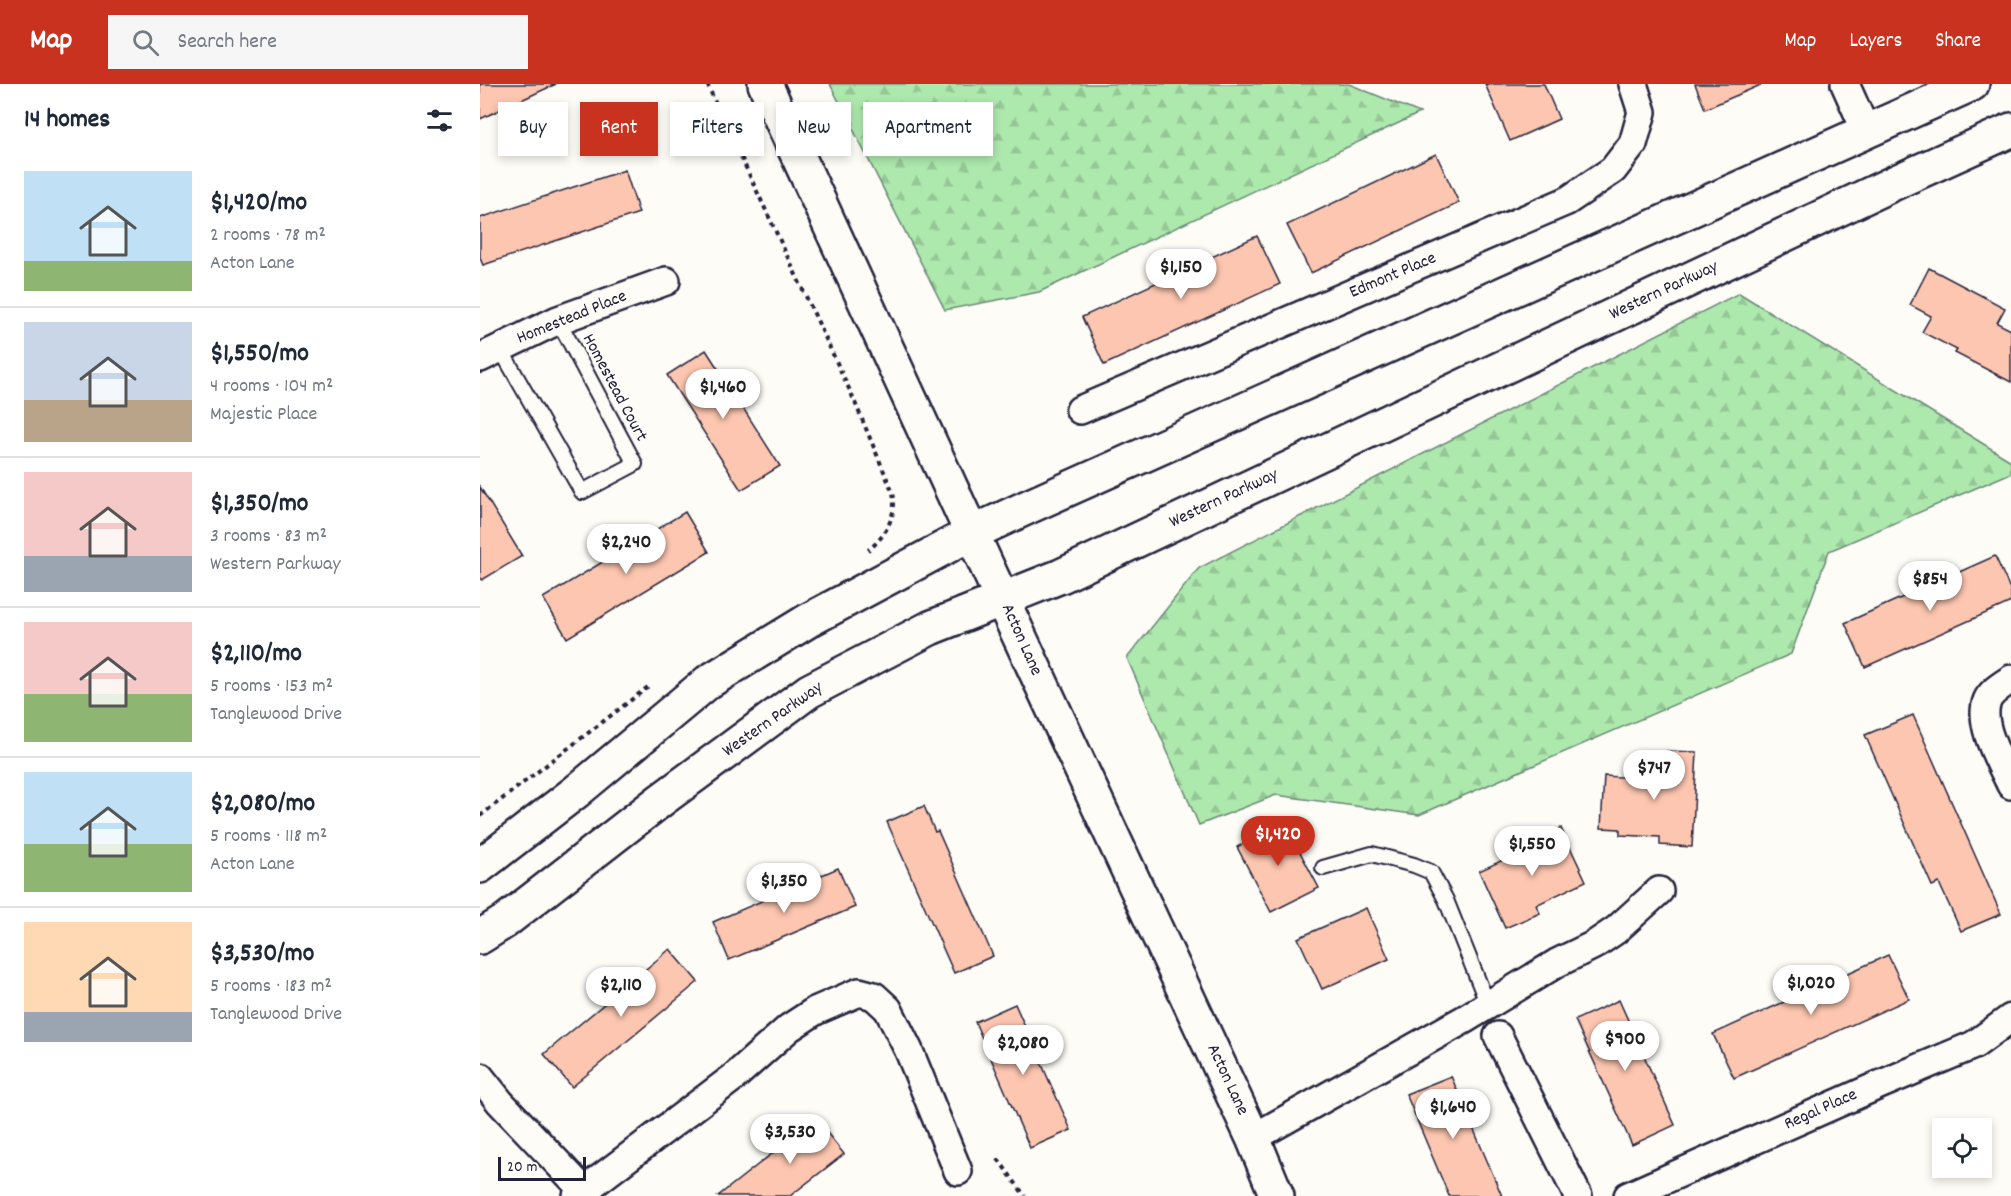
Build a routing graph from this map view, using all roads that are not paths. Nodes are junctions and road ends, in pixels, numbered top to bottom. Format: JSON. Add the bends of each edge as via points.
{"nodes":[{"id":1,"x":765,"y":84,"type":"edge"},
{"id":2,"x":1634,"y":84,"type":"edge"},
{"id":3,"x":1845,"y":84,"type":"edge"},
{"id":4,"x":1972,"y":84,"type":"edge"},
{"id":5,"x":2011,"y":130,"type":"edge"},
{"id":6,"x":1866,"y":131,"type":"junction"},
{"id":7,"x":666,"y":281,"type":"dead end"},
{"id":8,"x":558,"y":320,"type":"junction"},
{"id":9,"x":490,"y":353,"type":"edge"},
{"id":10,"x":1080,"y":410,"type":"dead end"},
{"id":11,"x":972,"y":533,"type":"junction"},
{"id":12,"x":1002,"y":599,"type":"junction"},
{"id":13,"x":2011,"y":679,"type":"edge"},
{"id":14,"x":2011,"y":785,"type":"edge"},
{"id":15,"x":480,"y":866,"type":"edge"},
{"id":16,"x":1323,"y":868,"type":"dead end"},
{"id":17,"x":1659,"y":891,"type":"dead end"},
{"id":18,"x":480,"y":937,"type":"edge"},
{"id":19,"x":1488,"y":1005,"type":"junction"},
{"id":20,"x":2011,"y":1018,"type":"edge"},
{"id":21,"x":1498,"y":1036,"type":"dead end"},
{"id":22,"x":480,"y":1077,"type":"edge"},
{"id":23,"x":1253,"y":1138,"type":"junction"},
{"id":24,"x":958,"y":1171,"type":"dead end"},
{"id":25,"x":583,"y":1194,"type":"edge"},
{"id":26,"x":1277,"y":1196,"type":"edge"},
{"id":27,"x":1578,"y":1196,"type":"edge"},
{"id":28,"x":1628,"y":1196,"type":"edge"}],
"edges":[{"from":1,"to":11,"type":"main road","name":"Acton Lane"},
{"from":2,"to":10,"type":"street","name":"Edmont Place","via":[[1642,112],[1633,144],[1613,170],[1567,201]]},
{"from":3,"to":6,"type":"street"},
{"from":4,"to":6,"type":"main road"},
{"from":5,"to":12,"type":"main road","name":"Western Parkway","via":[[1061,576]]},
{"from":6,"to":11,"type":"main road"},
{"from":7,"to":8,"type":"street","name":"Homestead Place"},
{"from":8,"to":9,"type":"street","name":"Homestead Place"},
{"from":8,"to":9,"type":"lane","name":"Homestead Court","via":[[634,464],[582,492]]},
{"from":11,"to":12,"type":"main road","name":"Acton Lane"},
{"from":11,"to":15,"type":"main road","via":[[809,620],[708,682]]},
{"from":12,"to":18,"type":"main road","name":"Western Parkway","via":[[930,628],[809,691]]},
{"from":12,"to":23,"type":"main road","name":"Acton Lane"},
{"from":13,"to":14,"type":"street","via":[[1987,701],[1986,720]]},
{"from":16,"to":19,"type":"lane","via":[[1372,854],[1431,872]]},
{"from":17,"to":19,"type":"street","via":[[1594,945]]},
{"from":19,"to":23,"type":"street"},
{"from":20,"to":28,"type":"street","name":"Regal Place","via":[[1974,1045]]},
{"from":21,"to":27,"type":"street"},
{"from":22,"to":25,"type":"street"},
{"from":23,"to":26,"type":"main road","name":"Acton Lane"},
{"from":24,"to":25,"type":"street","via":[[888,1009],[874,996],[859,993],[814,1011],[789,1028],[734,1077]]}]}
